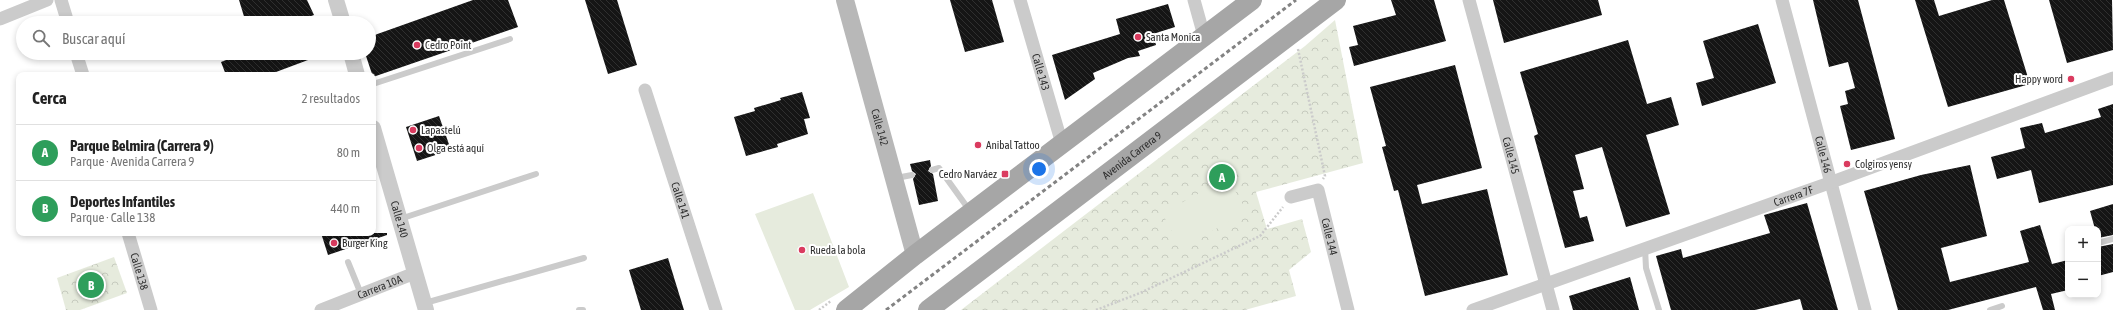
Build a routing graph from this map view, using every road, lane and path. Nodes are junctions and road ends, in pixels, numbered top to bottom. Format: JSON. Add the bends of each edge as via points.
{"nodes":[{"id":1,"x":47,"y":0,"type":"edge"},
{"id":2,"x":61,"y":0,"type":"edge"},
{"id":3,"x":336,"y":0,"type":"edge"},
{"id":4,"x":845,"y":0,"type":"edge"},
{"id":5,"x":1020,"y":0,"type":"edge"},
{"id":6,"x":1194,"y":0,"type":"edge"},
{"id":7,"x":1252,"y":0,"type":"edge"},
{"id":8,"x":1336,"y":0,"type":"edge"},
{"id":9,"x":1469,"y":0,"type":"edge"},
{"id":10,"x":1782,"y":0,"type":"edge"},
{"id":11,"x":66,"y":16,"type":"edge"},
{"id":12,"x":340,"y":16,"type":"edge"},
{"id":13,"x":0,"y":19,"type":"edge"},
{"id":14,"x":1295,"y":31,"type":"junction"},
{"id":15,"x":1204,"y":36,"type":"junction"},
{"id":16,"x":510,"y":39,"type":"dead end"},
{"id":17,"x":78,"y":60,"type":"edge"},
{"id":18,"x":353,"y":60,"type":"edge"},
{"id":19,"x":82,"y":72,"type":"edge"},
{"id":20,"x":356,"y":72,"type":"edge"},
{"id":21,"x":2113,"y":78,"type":"edge"},
{"id":22,"x":376,"y":83,"type":"edge"},
{"id":23,"x":645,"y":90,"type":"dead end"},
{"id":24,"x":1062,"y":144,"type":"junction"},
{"id":25,"x":376,"y":145,"type":"edge"},
{"id":26,"x":932,"y":170,"type":"dead end"},
{"id":27,"x":536,"y":174,"type":"dead end"},
{"id":28,"x":912,"y":174,"type":"dead end"},
{"id":29,"x":894,"y":179,"type":"junction"},
{"id":30,"x":1832,"y":182,"type":"junction"},
{"id":31,"x":1318,"y":190,"type":"junction"},
{"id":32,"x":1291,"y":197,"type":"joint"},
{"id":33,"x":971,"y":213,"type":"junction"},
{"id":34,"x":400,"y":219,"type":"junction"},
{"id":35,"x":129,"y":236,"type":"edge"},
{"id":36,"x":2113,"y":239,"type":"edge"},
{"id":37,"x":2101,"y":242,"type":"edge"},
{"id":38,"x":1645,"y":248,"type":"junction"},
{"id":39,"x":915,"y":255,"type":"junction"},
{"id":40,"x":584,"y":258,"type":"dead end"},
{"id":41,"x":348,"y":262,"type":"dead end"},
{"id":42,"x":415,"y":273,"type":"junction"},
{"id":43,"x":1546,"y":285,"type":"junction"},
{"id":44,"x":361,"y":294,"type":"junction"},
{"id":45,"x":2002,"y":306,"type":"dead end"},
{"id":46,"x":424,"y":307,"type":"edge"},
{"id":47,"x":150,"y":310,"type":"edge"},
{"id":48,"x":321,"y":310,"type":"edge"},
{"id":49,"x":579,"y":310,"type":"edge"},
{"id":50,"x":583,"y":310,"type":"edge"},
{"id":51,"x":716,"y":310,"type":"edge"},
{"id":52,"x":846,"y":310,"type":"edge"},
{"id":53,"x":928,"y":310,"type":"edge"},
{"id":54,"x":1096,"y":310,"type":"edge"},
{"id":55,"x":1348,"y":310,"type":"edge"},
{"id":56,"x":1473,"y":310,"type":"edge"},
{"id":57,"x":1553,"y":310,"type":"edge"},
{"id":58,"x":1659,"y":310,"type":"edge"},
{"id":59,"x":1865,"y":310,"type":"edge"},
{"id":60,"x":1990,"y":310,"type":"edge"}],
"edges":[{"from":1,"to":13,"type":"street"},
{"from":2,"to":11,"type":"street"},
{"from":3,"to":12,"type":"street"},
{"from":4,"to":29,"type":"main road","name":"Calle 142"},
{"from":5,"to":24,"type":"street","name":"Calle 143"},
{"from":6,"to":15,"type":"street"},
{"from":7,"to":15,"type":"main road"},
{"from":8,"to":14,"type":"main road","name":"Avenida Carrera 9"},
{"from":9,"to":43,"type":"street","name":"Calle 145"},
{"from":10,"to":30,"type":"street","name":"Calle 146"},
{"from":14,"to":31,"type":"path","via":[[1325,176]]},
{"from":14,"to":53,"type":"main road","name":"Avenida Carrera 9"},
{"from":15,"to":24,"type":"main road"},
{"from":16,"to":22,"type":"lane"},
{"from":17,"to":19,"type":"street"},
{"from":18,"to":20,"type":"street"},
{"from":21,"to":30,"type":"street","name":"Carrera 7F"},
{"from":23,"to":51,"type":"street","name":"Calle 141"},
{"from":24,"to":33,"type":"main road"},
{"from":25,"to":34,"type":"street","name":"Calle 140"},
{"from":26,"to":33,"type":"lane","via":[[939,168]]},
{"from":27,"to":34,"type":"lane"},
{"from":28,"to":29,"type":"lane"},
{"from":29,"to":39,"type":"main road","name":"Calle 142"},
{"from":30,"to":38,"type":"street","name":"Carrera 7F"},
{"from":30,"to":59,"type":"street","name":"Calle 146"},
{"from":31,"to":32,"type":"street"},
{"from":31,"to":55,"type":"street","name":"Calle 144"},
{"from":32,"to":54,"type":"path","via":[[1260,236],[1140,293]]},
{"from":33,"to":39,"type":"main road"},
{"from":34,"to":42,"type":"street","name":"Calle 140"},
{"from":35,"to":47,"type":"street","name":"Calle 138"},
{"from":36,"to":37,"type":"lane"},
{"from":38,"to":43,"type":"street","name":"Carrera 7F"},
{"from":38,"to":58,"type":"lane","via":[[1646,268]]},
{"from":39,"to":52,"type":"main road"},
{"from":40,"to":46,"type":"lane"},
{"from":41,"to":44,"type":"lane"},
{"from":42,"to":44,"type":"street","name":"Carrera 10A"},
{"from":42,"to":46,"type":"street","name":"Calle 140"},
{"from":43,"to":56,"type":"street","name":"Carrera 7F"},
{"from":43,"to":57,"type":"street","name":"Calle 145"},
{"from":44,"to":48,"type":"street","name":"Carrera 10A"},
{"from":45,"to":60,"type":"lane"},
{"from":49,"to":50,"type":"lane"}]}
